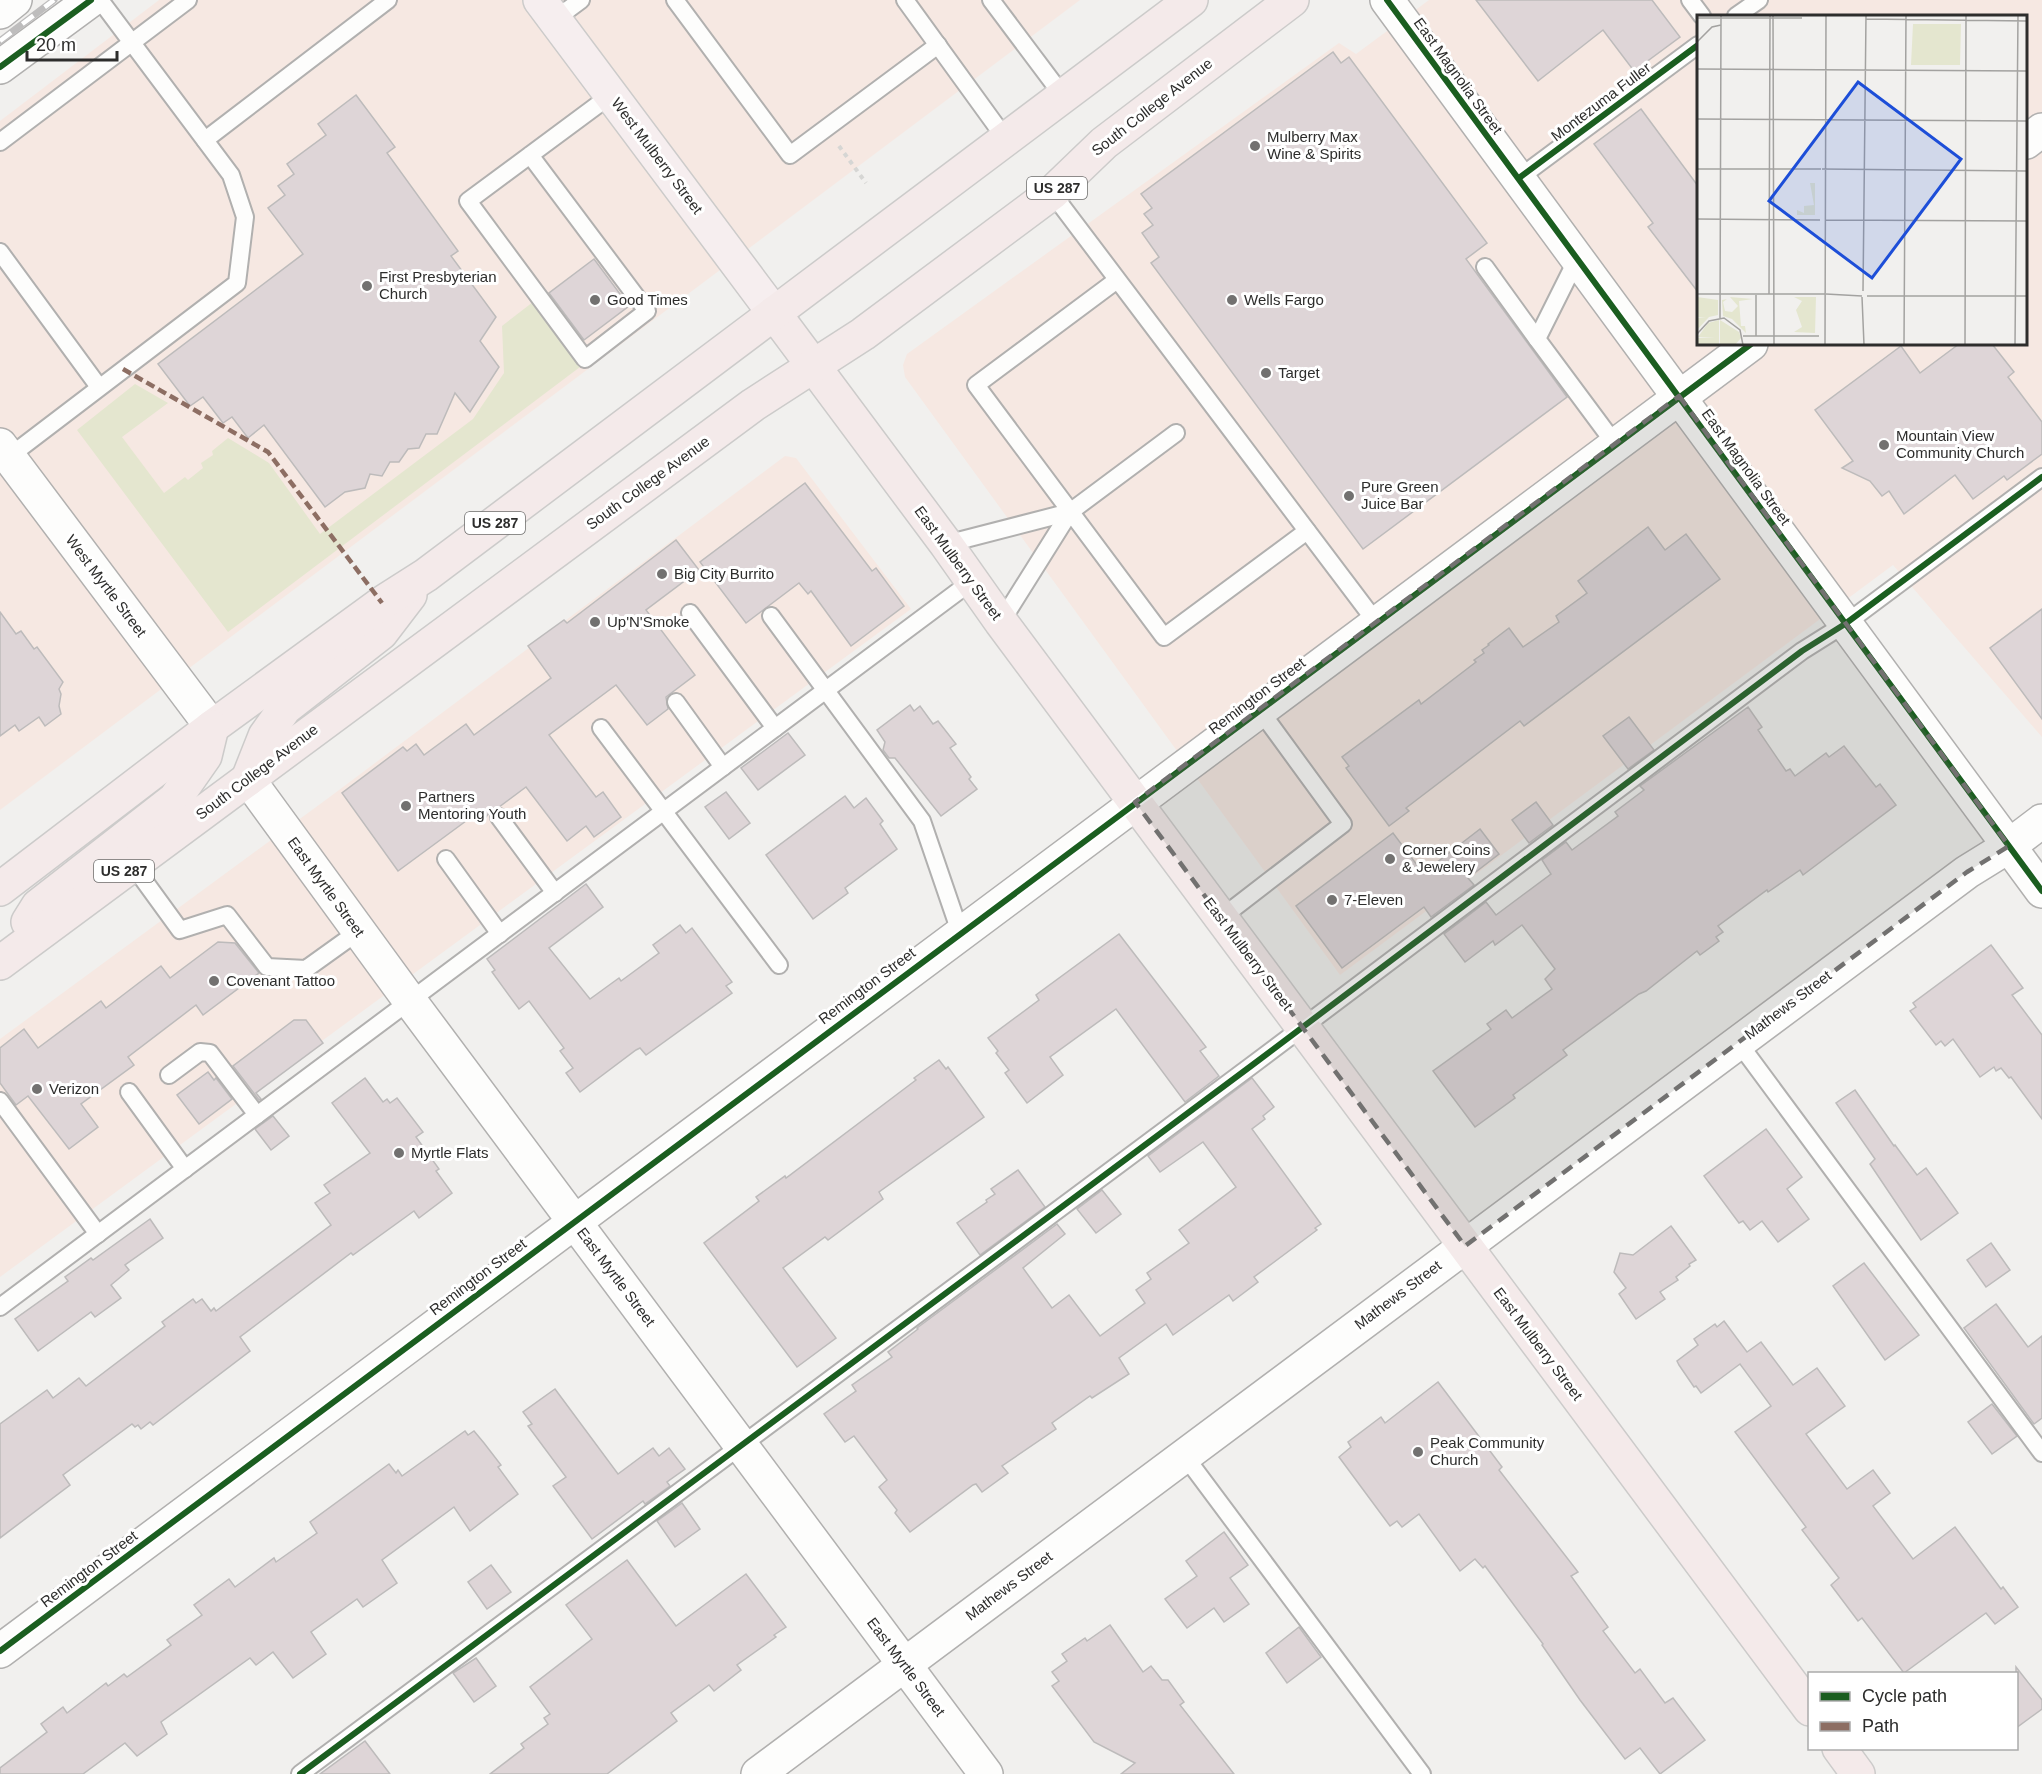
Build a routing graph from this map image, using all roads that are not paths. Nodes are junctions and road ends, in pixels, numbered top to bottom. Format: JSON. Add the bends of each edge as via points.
{"nodes":[{"id":1,"x":15,"y":0,"type":"edge"},
{"id":2,"x":90,"y":0,"type":"edge"},
{"id":3,"x":100,"y":0,"type":"edge"},
{"id":4,"x":188,"y":0,"type":"edge"},
{"id":5,"x":388,"y":0,"type":"edge"},
{"id":6,"x":581,"y":0,"type":"edge"},
{"id":7,"x":675,"y":0,"type":"edge"},
{"id":8,"x":905,"y":0,"type":"edge"},
{"id":9,"x":991,"y":0,"type":"edge"},
{"id":10,"x":1191,"y":0,"type":"edge"},
{"id":11,"x":1292,"y":0,"type":"edge"},
{"id":12,"x":1387,"y":0,"type":"edge"},
{"id":13,"x":1690,"y":0,"type":"edge"},
{"id":14,"x":1759,"y":0,"type":"edge"},
{"id":15,"x":547,"y":10,"type":"edge"},
{"id":16,"x":0,"y":12,"type":"edge"},
{"id":17,"x":1701,"y":15,"type":"edge"},
{"id":18,"x":1737,"y":15,"type":"edge"},
{"id":19,"x":132,"y":42,"type":"junction"},
{"id":20,"x":938,"y":45,"type":"junction"},
{"id":21,"x":1697,"y":46,"type":"edge"},
{"id":22,"x":0,"y":67,"type":"edge"},
{"id":23,"x":611,"y":95,"type":"junction"},
{"id":24,"x":1063,"y":96,"type":"junction"},
{"id":25,"x":2042,"y":130,"type":"edge"},
{"id":26,"x":1005,"y":138,"type":"junction"},
{"id":27,"x":205,"y":140,"type":"junction"},
{"id":28,"x":2027,"y":141,"type":"edge"},
{"id":29,"x":0,"y":142,"type":"edge"},
{"id":30,"x":530,"y":155,"type":"junction"},
{"id":31,"x":1519,"y":178,"type":"junction"},
{"id":32,"x":1052,"y":193,"type":"junction"},
{"id":33,"x":0,"y":252,"type":"edge"},
{"id":34,"x":1577,"y":259,"type":"junction"},
{"id":35,"x":1485,"y":267,"type":"dead end"},
{"id":36,"x":1117,"y":280,"type":"junction"},
{"id":37,"x":774,"y":313,"type":"junction"},
{"id":38,"x":1537,"y":339,"type":"junction"},
{"id":39,"x":1750,"y":345,"type":"edge"},
{"id":40,"x":814,"y":367,"type":"junction"},
{"id":41,"x":99,"y":387,"type":"junction"},
{"id":42,"x":1679,"y":396,"type":"junction"},
{"id":43,"x":1176,"y":433,"type":"dead end"},
{"id":44,"x":1615,"y":444,"type":"junction"},
{"id":45,"x":3,"y":455,"type":"edge"},
{"id":46,"x":2042,"y":477,"type":"edge"},
{"id":47,"x":1070,"y":512,"type":"junction"},
{"id":48,"x":1307,"y":531,"type":"junction"},
{"id":49,"x":946,"y":544,"type":"junction"},
{"id":50,"x":426,"y":575,"type":"junction"},
{"id":51,"x":972,"y":581,"type":"junction"},
{"id":52,"x":690,"y":613,"type":"dead end"},
{"id":53,"x":771,"y":616,"type":"dead end"},
{"id":54,"x":1001,"y":622,"type":"junction"},
{"id":55,"x":1376,"y":622,"type":"junction"},
{"id":56,"x":1845,"y":624,"type":"junction"},
{"id":57,"x":826,"y":690,"type":"junction"},
{"id":58,"x":676,"y":702,"type":"dead end"},
{"id":59,"x":1259,"y":709,"type":"junction"},
{"id":60,"x":212,"y":728,"type":"junction"},
{"id":61,"x":601,"y":728,"type":"dead end"},
{"id":62,"x":775,"y":728,"type":"junction"},
{"id":63,"x":723,"y":767,"type":"junction"},
{"id":64,"x":248,"y":779,"type":"junction"},
{"id":65,"x":1135,"y":802,"type":"junction"},
{"id":66,"x":664,"y":811,"type":"junction"},
{"id":67,"x":499,"y":817,"type":"dead end"},
{"id":68,"x":2042,"y":821,"type":"edge"},
{"id":69,"x":2009,"y":846,"type":"junction"},
{"id":70,"x":446,"y":859,"type":"dead end"},
{"id":71,"x":132,"y":864,"type":"junction"},
{"id":72,"x":0,"y":889,"type":"edge"},
{"id":73,"x":2042,"y":891,"type":"edge"},
{"id":74,"x":555,"y":893,"type":"junction"},
{"id":75,"x":1221,"y":918,"type":"junction"},
{"id":76,"x":359,"y":931,"type":"junction"},
{"id":77,"x":960,"y":932,"type":"junction"},
{"id":78,"x":500,"y":934,"type":"junction"},
{"id":79,"x":3,"y":960,"type":"edge"},
{"id":80,"x":779,"y":965,"type":"dead end"},
{"id":81,"x":410,"y":1001,"type":"junction"},
{"id":82,"x":1302,"y":1027,"type":"junction"},
{"id":83,"x":1738,"y":1042,"type":"junction"},
{"id":84,"x":169,"y":1075,"type":"dead end"},
{"id":85,"x":129,"y":1092,"type":"dead end"},
{"id":86,"x":0,"y":1101,"type":"edge"},
{"id":87,"x":257,"y":1115,"type":"junction"},
{"id":88,"x":185,"y":1169,"type":"junction"},
{"id":89,"x":574,"y":1221,"type":"junction"},
{"id":90,"x":98,"y":1234,"type":"junction"},
{"id":91,"x":1465,"y":1246,"type":"junction"},
{"id":92,"x":0,"y":1307,"type":"edge"},
{"id":93,"x":741,"y":1444,"type":"junction"},
{"id":94,"x":2042,"y":1453,"type":"edge"},
{"id":95,"x":1184,"y":1455,"type":"junction"},
{"id":96,"x":0,"y":1651,"type":"edge"},
{"id":97,"x":904,"y":1664,"type":"junction"},
{"id":98,"x":1808,"y":1708,"type":"edge"},
{"id":99,"x":1840,"y":1750,"type":"edge"},
{"id":100,"x":300,"y":1774,"type":"edge"},
{"id":101,"x":758,"y":1774,"type":"edge"},
{"id":102,"x":986,"y":1774,"type":"edge"},
{"id":103,"x":1422,"y":1774,"type":"edge"},
{"id":104,"x":1858,"y":1774,"type":"edge"}],
"edges":[{"from":1,"to":16,"type":"street"},
{"from":2,"to":22,"type":"street"},
{"from":3,"to":19,"type":"lane"},
{"from":4,"to":19,"type":"lane"},
{"from":5,"to":27,"type":"lane"},
{"from":6,"to":15,"type":"lane"},
{"from":7,"to":20,"type":"lane","via":[[790,155]]},
{"from":8,"to":20,"type":"lane"},
{"from":9,"to":24,"type":"lane"},
{"from":10,"to":24,"type":"highway","number":"US 287"},
{"from":11,"to":32,"type":"highway","name":"South College Avenue","number":"US 287","via":[[1104,143]]},
{"from":12,"to":31,"type":"street","name":"East Magnolia Street"},
{"from":13,"to":17,"type":"lane"},
{"from":14,"to":18,"type":"lane"},
{"from":15,"to":23,"type":"main road","name":"West Mulberry Street"},
{"from":19,"to":27,"type":"lane"},
{"from":19,"to":29,"type":"lane"},
{"from":20,"to":26,"type":"lane"},
{"from":21,"to":31,"type":"lane","name":"Montezuma Fuller"},
{"from":23,"to":30,"type":"lane"},
{"from":23,"to":37,"type":"main road","name":"West Mulberry Street"},
{"from":24,"to":26,"type":"highway","number":"US 287"},
{"from":25,"to":28,"type":"street"},
{"from":26,"to":37,"type":"highway","number":"US 287"},
{"from":27,"to":41,"type":"lane","via":[[231,175],[245,217],[237,283]]},
{"from":30,"to":30,"type":"lane","via":[[647,311],[585,359],[468,201]]},
{"from":31,"to":34,"type":"street","name":"East Magnolia Street"},
{"from":32,"to":36,"type":"lane"},
{"from":32,"to":40,"type":"highway","name":"South College Avenue","number":"US 287"},
{"from":33,"to":41,"type":"lane"},
{"from":34,"to":38,"type":"lane"},
{"from":34,"to":42,"type":"street","name":"East Magnolia Street"},
{"from":35,"to":38,"type":"lane"},
{"from":36,"to":47,"type":"lane","via":[[976,385]]},
{"from":36,"to":48,"type":"lane"},
{"from":37,"to":40,"type":"highway","name":"East Mulberry Street"},
{"from":37,"to":50,"type":"highway","number":"US 287"},
{"from":38,"to":44,"type":"lane"},
{"from":39,"to":42,"type":"street","name":"Remington Street"},
{"from":40,"to":49,"type":"highway","name":"East Mulberry Street"},
{"from":40,"to":64,"type":"highway","name":"South College Avenue","number":"US 287","via":[[753,405]]},
{"from":41,"to":45,"type":"lane"},
{"from":42,"to":44,"type":"street","name":"Remington Street"},
{"from":42,"to":56,"type":"street","name":"East Magnolia Street"},
{"from":43,"to":47,"type":"lane"},
{"from":44,"to":55,"type":"street","name":"Remington Street"},
{"from":45,"to":60,"type":"street","name":"West Myrtle Street"},
{"from":46,"to":56,"type":"lane"},
{"from":47,"to":48,"type":"lane","via":[[1164,638]]},
{"from":47,"to":49,"type":"lane"},
{"from":47,"to":54,"type":"lane"},
{"from":48,"to":55,"type":"lane"},
{"from":49,"to":51,"type":"highway","name":"East Mulberry Street"},
{"from":50,"to":60,"type":"highway","number":"US 287"},
{"from":50,"to":64,"type":"highway","via":[[381,633],[285,708],[265,736]]},
{"from":51,"to":54,"type":"highway","name":"East Mulberry Street"},
{"from":51,"to":57,"type":"lane"},
{"from":52,"to":62,"type":"lane"},
{"from":53,"to":57,"type":"lane"},
{"from":54,"to":65,"type":"highway","name":"East Mulberry Street"},
{"from":55,"to":59,"type":"street","name":"Remington Street"},
{"from":56,"to":69,"type":"street","name":"East Magnolia Street"},
{"from":56,"to":82,"type":"lane","via":[[1802,651]]},
{"from":57,"to":62,"type":"lane"},
{"from":57,"to":77,"type":"lane","via":[[922,821]]},
{"from":58,"to":63,"type":"lane"},
{"from":59,"to":65,"type":"street","name":"Remington Street"},
{"from":59,"to":75,"type":"lane","via":[[1343,824]]},
{"from":60,"to":72,"type":"highway","number":"US 287"},
{"from":60,"to":79,"type":"highway","via":[[205,756],[175,800],[38,906]]},
{"from":61,"to":66,"type":"lane"},
{"from":62,"to":63,"type":"lane"},
{"from":63,"to":66,"type":"lane"},
{"from":64,"to":71,"type":"highway","name":"South College Avenue","number":"US 287"},
{"from":64,"to":76,"type":"street","name":"East Myrtle Street"},
{"from":65,"to":75,"type":"highway","name":"East Mulberry Street"},
{"from":65,"to":77,"type":"street","name":"Remington Street"},
{"from":66,"to":74,"type":"lane"},
{"from":66,"to":80,"type":"lane"},
{"from":67,"to":74,"type":"lane"},
{"from":68,"to":69,"type":"street","name":"Mathews Street"},
{"from":69,"to":73,"type":"street","name":"East Magnolia Street"},
{"from":69,"to":83,"type":"street","name":"Mathews Street","via":[[1966,872]]},
{"from":70,"to":78,"type":"lane"},
{"from":71,"to":76,"type":"lane","via":[[180,930],[227,915],[267,967],[306,969]]},
{"from":71,"to":79,"type":"highway","name":"South College Avenue","number":"US 287"},
{"from":74,"to":78,"type":"lane"},
{"from":75,"to":82,"type":"highway","name":"East Mulberry Street"},
{"from":76,"to":81,"type":"street","name":"East Myrtle Street"},
{"from":77,"to":89,"type":"street","name":"Remington Street"},
{"from":78,"to":81,"type":"lane"},
{"from":81,"to":87,"type":"lane"},
{"from":81,"to":89,"type":"street","name":"East Myrtle Street"},
{"from":82,"to":91,"type":"highway","name":"East Mulberry Street"},
{"from":82,"to":93,"type":"lane"},
{"from":83,"to":91,"type":"street","name":"Mathews Street"},
{"from":83,"to":94,"type":"lane"},
{"from":84,"to":87,"type":"lane","via":[[200,1052],[210,1053]]},
{"from":85,"to":88,"type":"lane"},
{"from":86,"to":90,"type":"lane"},
{"from":87,"to":88,"type":"lane"},
{"from":88,"to":90,"type":"lane"},
{"from":89,"to":93,"type":"street","name":"East Myrtle Street"},
{"from":89,"to":96,"type":"street","name":"Remington Street"},
{"from":90,"to":92,"type":"lane"},
{"from":91,"to":95,"type":"street","name":"Mathews Street"},
{"from":91,"to":98,"type":"highway","name":"East Mulberry Street"},
{"from":93,"to":97,"type":"street","name":"East Myrtle Street"},
{"from":93,"to":100,"type":"lane"},
{"from":95,"to":97,"type":"street","name":"Mathews Street"},
{"from":95,"to":103,"type":"lane"},
{"from":97,"to":101,"type":"street","name":"Mathews Street"},
{"from":97,"to":102,"type":"street","name":"East Myrtle Street"},
{"from":99,"to":104,"type":"highway"}]}
